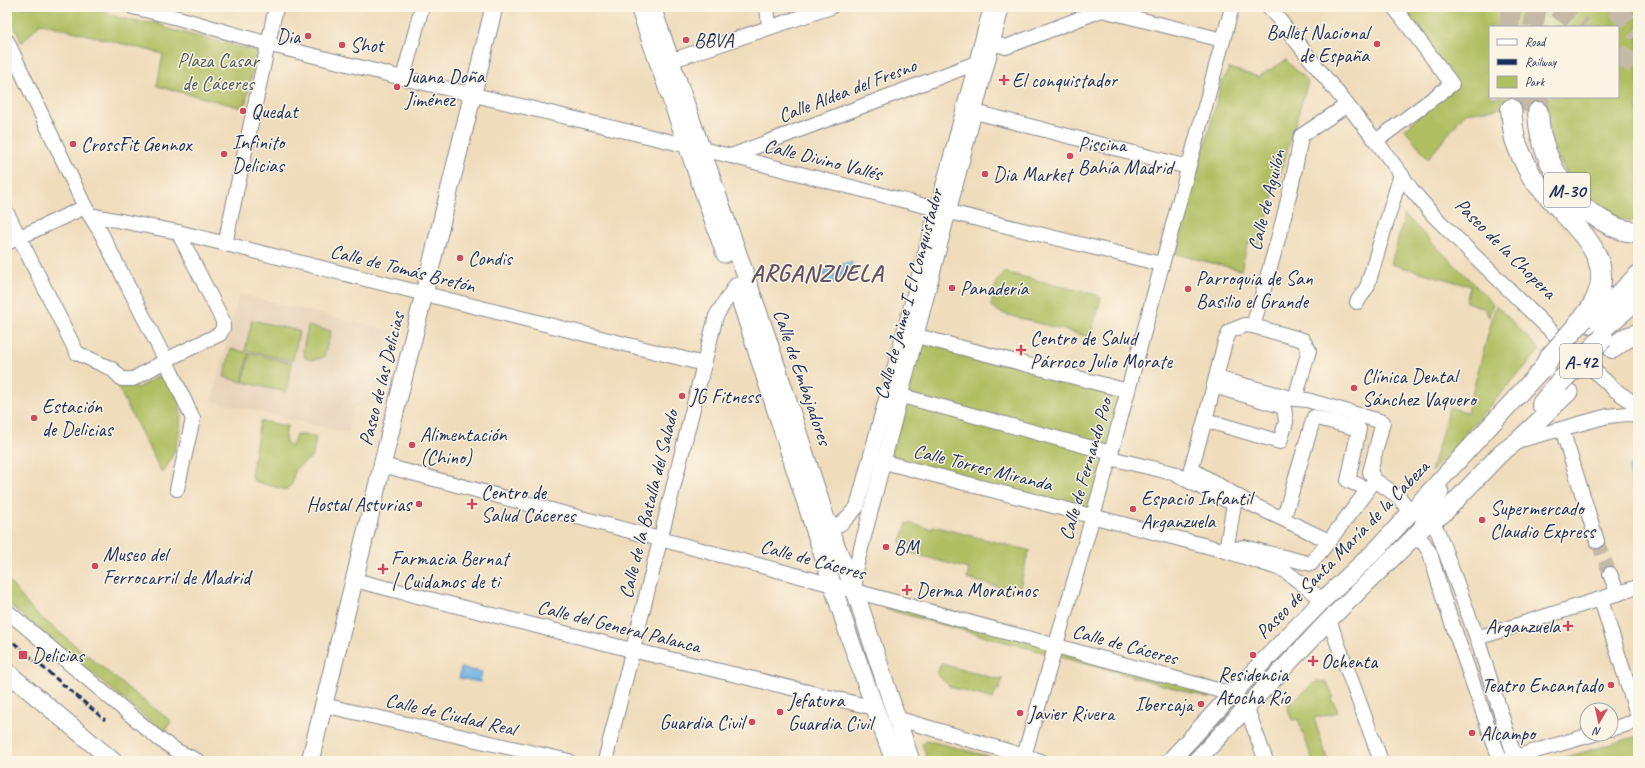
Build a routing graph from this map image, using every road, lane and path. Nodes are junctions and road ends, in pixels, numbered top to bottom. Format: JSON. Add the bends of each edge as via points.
{"nodes":[{"id":1,"x":133,"y":7,"type":"edge"},
{"id":2,"x":276,"y":7,"type":"edge"},
{"id":3,"x":422,"y":7,"type":"edge"},
{"id":4,"x":494,"y":7,"type":"edge"},
{"id":5,"x":639,"y":7,"type":"edge"},
{"id":6,"x":652,"y":7,"type":"edge"},
{"id":7,"x":767,"y":7,"type":"edge"},
{"id":8,"x":830,"y":7,"type":"edge"},
{"id":9,"x":991,"y":7,"type":"edge"},
{"id":10,"x":1002,"y":7,"type":"edge"},
{"id":11,"x":1232,"y":7,"type":"edge"},
{"id":12,"x":1269,"y":7,"type":"edge"},
{"id":13,"x":1394,"y":7,"type":"edge"},
{"id":14,"x":769,"y":27,"type":"junction"},
{"id":15,"x":1223,"y":40,"type":"junction"},
{"id":16,"x":7,"y":41,"type":"edge"},
{"id":17,"x":993,"y":43,"type":"junction"},
{"id":18,"x":268,"y":44,"type":"junction"},
{"id":19,"x":976,"y":62,"type":"junction"},
{"id":20,"x":665,"y":63,"type":"junction"},
{"id":21,"x":402,"y":78,"type":"junction"},
{"id":22,"x":473,"y":94,"type":"junction"},
{"id":23,"x":967,"y":96,"type":"junction"},
{"id":24,"x":1347,"y":105,"type":"junction"},
{"id":25,"x":975,"y":112,"type":"junction"},
{"id":26,"x":1376,"y":141,"type":"junction"},
{"id":27,"x":694,"y":147,"type":"junction"},
{"id":28,"x":731,"y":156,"type":"junction"},
{"id":29,"x":1188,"y":167,"type":"junction"},
{"id":30,"x":1403,"y":176,"type":"junction"},
{"id":31,"x":943,"y":210,"type":"junction"},
{"id":32,"x":88,"y":211,"type":"junction"},
{"id":33,"x":7,"y":213,"type":"edge"},
{"id":34,"x":178,"y":232,"type":"junction"},
{"id":35,"x":1638,"y":232,"type":"edge"},
{"id":36,"x":13,"y":240,"type":"edge"},
{"id":37,"x":225,"y":244,"type":"junction"},
{"id":38,"x":1162,"y":264,"type":"junction"},
{"id":39,"x":1638,"y":276,"type":"edge"},
{"id":40,"x":736,"y":285,"type":"junction"},
{"id":41,"x":424,"y":293,"type":"junction"},
{"id":42,"x":1638,"y":298,"type":"edge"},
{"id":43,"x":1357,"y":302,"type":"dead end"},
{"id":44,"x":1638,"y":303,"type":"edge"},
{"id":45,"x":1253,"y":326,"type":"junction"},
{"id":46,"x":1599,"y":334,"type":"junction"},
{"id":47,"x":1638,"y":334,"type":"edge"},
{"id":48,"x":917,"y":336,"type":"junction"},
{"id":49,"x":902,"y":340,"type":"junction"},
{"id":50,"x":1575,"y":348,"type":"junction"},
{"id":51,"x":166,"y":361,"type":"junction"},
{"id":52,"x":704,"y":364,"type":"junction"},
{"id":53,"x":1215,"y":382,"type":"junction"},
{"id":54,"x":1557,"y":382,"type":"junction"},
{"id":55,"x":1128,"y":391,"type":"junction"},
{"id":56,"x":902,"y":396,"type":"junction"},
{"id":57,"x":1638,"y":396,"type":"edge"},
{"id":58,"x":1295,"y":399,"type":"junction"},
{"id":59,"x":1542,"y":404,"type":"joint"},
{"id":60,"x":1638,"y":406,"type":"edge"},
{"id":61,"x":1638,"y":414,"type":"edge"},
{"id":62,"x":1205,"y":420,"type":"junction"},
{"id":63,"x":1562,"y":429,"type":"junction"},
{"id":64,"x":1517,"y":441,"type":"junction"},
{"id":65,"x":872,"y":451,"type":"junction"},
{"id":66,"x":1110,"y":455,"type":"junction"},
{"id":67,"x":884,"y":462,"type":"junction"},
{"id":68,"x":382,"y":465,"type":"junction"},
{"id":69,"x":1375,"y":480,"type":"junction"},
{"id":70,"x":1359,"y":485,"type":"dead end"},
{"id":71,"x":177,"y":489,"type":"dead end"},
{"id":72,"x":1443,"y":502,"type":"dead end"},
{"id":73,"x":1285,"y":514,"type":"dead end"},
{"id":74,"x":1093,"y":515,"type":"junction"},
{"id":75,"x":1418,"y":523,"type":"junction"},
{"id":76,"x":830,"y":531,"type":"junction"},
{"id":77,"x":659,"y":539,"type":"junction"},
{"id":78,"x":1329,"y":541,"type":"junction"},
{"id":79,"x":1597,"y":542,"type":"tunnel mouth"},
{"id":80,"x":1226,"y":551,"type":"junction"},
{"id":81,"x":825,"y":558,"type":"junction"},
{"id":82,"x":1610,"y":574,"type":"tunnel mouth"},
{"id":83,"x":354,"y":580,"type":"junction"},
{"id":84,"x":832,"y":585,"type":"junction"},
{"id":85,"x":1638,"y":587,"type":"edge"},
{"id":86,"x":855,"y":591,"type":"junction"},
{"id":87,"x":1618,"y":594,"type":"junction"},
{"id":88,"x":1323,"y":600,"type":"junction"},
{"id":89,"x":1601,"y":600,"type":"junction"},
{"id":90,"x":7,"y":611,"type":"edge"},
{"id":91,"x":1329,"y":620,"type":"junction"},
{"id":92,"x":1477,"y":638,"type":"junction"},
{"id":93,"x":1056,"y":646,"type":"junction"},
{"id":94,"x":632,"y":650,"type":"junction"},
{"id":95,"x":7,"y":672,"type":"edge"},
{"id":96,"x":1232,"y":694,"type":"junction"},
{"id":97,"x":323,"y":705,"type":"junction"},
{"id":98,"x":1246,"y":706,"type":"junction"},
{"id":99,"x":875,"y":708,"type":"junction"},
{"id":100,"x":1638,"y":717,"type":"edge"},
{"id":101,"x":896,"y":718,"type":"junction"},
{"id":102,"x":1638,"y":721,"type":"edge"},
{"id":103,"x":1619,"y":727,"type":"edge"},
{"id":104,"x":1579,"y":739,"type":"edge"},
{"id":105,"x":1024,"y":756,"type":"junction"},
{"id":106,"x":109,"y":760,"type":"edge"},
{"id":107,"x":564,"y":760,"type":"edge"},
{"id":108,"x":1513,"y":760,"type":"edge"},
{"id":109,"x":198,"y":761,"type":"edge"},
{"id":110,"x":310,"y":761,"type":"edge"},
{"id":111,"x":605,"y":761,"type":"edge"},
{"id":112,"x":894,"y":761,"type":"edge"},
{"id":113,"x":911,"y":761,"type":"edge"},
{"id":114,"x":1041,"y":761,"type":"edge"},
{"id":115,"x":1170,"y":761,"type":"edge"},
{"id":116,"x":1196,"y":761,"type":"edge"},
{"id":117,"x":1266,"y":761,"type":"edge"},
{"id":118,"x":1381,"y":761,"type":"edge"},
{"id":119,"x":1501,"y":761,"type":"edge"}],
"edges":[{"from":1,"to":18,"type":"street","name":"Calle Divino Vallés"},
{"from":2,"to":18,"type":"street"},
{"from":3,"to":21,"type":"street"},
{"from":4,"to":22,"type":"main road","name":"Paseo de las Delicias"},
{"from":5,"to":20,"type":"main road","name":"Calle de Embajadores"},
{"from":6,"to":20,"type":"main road","name":"Calle de Embajadores"},
{"from":7,"to":14,"type":"street"},
{"from":8,"to":14,"type":"street"},
{"from":9,"to":19,"type":"street","name":"Calle de Jaime I El Conquistador"},
{"from":10,"to":17,"type":"street","name":"Calle de Jaime I El Conquistador"},
{"from":11,"to":15,"type":"street","name":"Calle de Fernando Poo"},
{"from":12,"to":24,"type":"street","name":"Paseo de la Chopera"},
{"from":13,"to":26,"type":"street","via":[[1452,84]]},
{"from":14,"to":20,"type":"street"},
{"from":15,"to":17,"type":"street","via":[[1102,10],[1006,47]]},
{"from":15,"to":29,"type":"street","name":"Calle de Fernando Poo"},
{"from":16,"to":32,"type":"street"},
{"from":17,"to":25,"type":"street","name":"Calle de Jaime I El Conquistador"},
{"from":18,"to":21,"type":"street","name":"Calle Divino Vallés"},
{"from":18,"to":37,"type":"street"},
{"from":19,"to":23,"type":"street","name":"Calle de Jaime I El Conquistador"},
{"from":19,"to":28,"type":"street","name":"Calle Aldea del Fresno"},
{"from":20,"to":27,"type":"main road","name":"Calle de Embajadores"},
{"from":21,"to":22,"type":"street","name":"Calle Divino Vallés"},
{"from":22,"to":27,"type":"street","name":"Calle Divino Vallés"},
{"from":22,"to":41,"type":"main road","name":"Paseo de las Delicias"},
{"from":23,"to":25,"type":"street"},
{"from":23,"to":31,"type":"street","name":"Calle de Jaime I El Conquistador"},
{"from":24,"to":26,"type":"street","name":"Paseo de la Chopera"},
{"from":24,"to":45,"type":"street","name":"Calle de Aguilón","via":[[1301,136],[1278,238]]},
{"from":25,"to":29,"type":"street"},
{"from":25,"to":31,"type":"street","name":"Calle de Jaime I El Conquistador"},
{"from":26,"to":30,"type":"street","name":"Paseo de la Chopera"},
{"from":27,"to":28,"type":"street","name":"Calle Divino Vallés"},
{"from":27,"to":40,"type":"main road","name":"Calle de Embajadores"},
{"from":27,"to":76,"type":"main road","name":"Calle de Embajadores","via":[[767,337]]},
{"from":28,"to":31,"type":"street","name":"Calle Divino Vallés"},
{"from":29,"to":38,"type":"street","name":"Calle de Fernando Poo"},
{"from":30,"to":43,"type":"street","via":[[1367,286]]},
{"from":30,"to":50,"type":"street","name":"Paseo de la Chopera","via":[[1411,190],[1434,216]]},
{"from":31,"to":38,"type":"street","name":"Calle Divino Vallés"},
{"from":31,"to":48,"type":"street","name":"Calle de Jaime I El Conquistador"},
{"from":31,"to":49,"type":"street","name":"Calle de Jaime I El Conquistador"},
{"from":32,"to":34,"type":"street","name":"Calle de Tomás Bretón"},
{"from":32,"to":36,"type":"street"},
{"from":32,"to":51,"type":"street"},
{"from":33,"to":36,"type":"street"},
{"from":34,"to":37,"type":"street","name":"Calle de Tomás Bretón"},
{"from":34,"to":51,"type":"street","via":[[223,321],[223,328],[220,334]]},
{"from":35,"to":46,"type":"highway","number":"M-30","via":[[1616,228],[1594,216],[1574,200],[1552,167],[1541,138],[1524,111],[1515,139],[1533,178],[1589,242],[1601,268],[1602,283],[1594,307]]},
{"from":36,"to":51,"type":"street","via":[[77,353],[112,369],[122,379],[133,379]]},
{"from":37,"to":41,"type":"street","name":"Calle de Tomás Bretón"},
{"from":38,"to":55,"type":"street","name":"Calle de Fernando Poo"},
{"from":39,"to":46,"type":"highway","number":"A-42"},
{"from":40,"to":52,"type":"street","name":"Calle de la Batalla del Salado","via":[[716,316]]},
{"from":40,"to":81,"type":"main road","name":"Calle de Embajadores"},
{"from":41,"to":52,"type":"street","name":"Calle de Tomás Bretón"},
{"from":41,"to":68,"type":"main road","name":"Paseo de las Delicias"},
{"from":42,"to":46,"type":"highway"},
{"from":44,"to":46,"type":"highway","number":"A-42"},
{"from":45,"to":53,"type":"street","via":[[1245,325],[1230,331]]},
{"from":45,"to":58,"type":"street","via":[[1303,340],[1309,350]]},
{"from":46,"to":47,"type":"highway","via":[[1626,338]]},
{"from":46,"to":54,"type":"highway","number":"A-42"},
{"from":46,"to":54,"type":"highway"},
{"from":48,"to":49,"type":"street","via":[[908,336]]},
{"from":48,"to":55,"type":"street"},
{"from":48,"to":56,"type":"street","name":"Calle de Jaime I El Conquistador"},
{"from":49,"to":65,"type":"street","name":"Calle de Jaime I El Conquistador"},
{"from":50,"to":57,"type":"street"},
{"from":50,"to":60,"type":"street","via":[[1615,390]]},
{"from":51,"to":71,"type":"street","via":[[193,420]]},
{"from":52,"to":77,"type":"street","name":"Calle de la Batalla del Salado"},
{"from":53,"to":58,"type":"street"},
{"from":53,"to":62,"type":"street"},
{"from":53,"to":62,"type":"street","via":[[1284,407],[1286,422],[1280,442]]},
{"from":54,"to":59,"type":"highway","number":"A-42"},
{"from":54,"to":64,"type":"main road"},
{"from":54,"to":75,"type":"main road","name":"Paseo de Santa María de la Cabeza"},
{"from":55,"to":66,"type":"street","name":"Calle de Fernando Poo"},
{"from":56,"to":66,"type":"street"},
{"from":56,"to":67,"type":"street","name":"Calle de Jaime I El Conquistador"},
{"from":58,"to":69,"type":"street","via":[[1307,400],[1383,422],[1370,472]]},
{"from":59,"to":72,"type":"main road","name":"Paseo de Santa María de la Cabeza"},
{"from":61,"to":63,"type":"street","via":[[1608,416]]},
{"from":62,"to":78,"type":"street","via":[[1191,469],[1249,503]]},
{"from":63,"to":64,"type":"street"},
{"from":63,"to":79,"type":"street"},
{"from":64,"to":75,"type":"main road","via":[[1500,454],[1443,514]]},
{"from":65,"to":67,"type":"street","name":"Calle Torres Miranda"},
{"from":65,"to":76,"type":"street","name":"Calle de Jaime I El Conquistador","via":[[857,507]]},
{"from":66,"to":74,"type":"street","name":"Calle de Fernando Poo"},
{"from":66,"to":80,"type":"street","via":[[1173,474],[1234,504]]},
{"from":67,"to":74,"type":"street","name":"Calle Torres Miranda"},
{"from":67,"to":86,"type":"street","name":"Calle de Jaime I El Conquistador","via":[[856,571]]},
{"from":68,"to":77,"type":"street","name":"Calle de Cáceres"},
{"from":68,"to":83,"type":"main road","name":"Paseo de las Delicias"},
{"from":69,"to":75,"type":"street","via":[[1399,497]]},
{"from":69,"to":78,"type":"street"},
{"from":70,"to":73,"type":"street","via":[[1348,481],[1359,429],[1314,418]]},
{"from":74,"to":80,"type":"street","name":"Calle Torres Miranda"},
{"from":74,"to":93,"type":"street","name":"Calle de Fernando Poo"},
{"from":75,"to":88,"type":"main road","name":"Paseo de Santa María de la Cabeza","via":[[1377,549]]},
{"from":75,"to":91,"type":"main road","name":"Paseo de Santa María de la Cabeza"},
{"from":75,"to":92,"type":"street","via":[[1438,532]]},
{"from":75,"to":119,"type":"street"},
{"from":76,"to":81,"type":"street","via":[[824,540]]},
{"from":76,"to":86,"type":"main road","name":"Calle de Embajadores"},
{"from":77,"to":84,"type":"street","name":"Calle de Cáceres"},
{"from":77,"to":94,"type":"street","name":"Calle de la Batalla del Salado"},
{"from":78,"to":80,"type":"street","via":[[1311,564],[1244,547]]},
{"from":80,"to":88,"type":"street","name":"Calle Torres Miranda","via":[[1284,570]]},
{"from":81,"to":84,"type":"main road","name":"Calle de Embajadores"},
{"from":82,"to":87,"type":"street"},
{"from":83,"to":94,"type":"street","name":"Calle del General Palanca"},
{"from":83,"to":97,"type":"main road","name":"Paseo de las Delicias"},
{"from":84,"to":86,"type":"street","name":"Calle de Cáceres"},
{"from":84,"to":99,"type":"main road","name":"Calle de Embajadores"},
{"from":85,"to":87,"type":"street"},
{"from":86,"to":93,"type":"street","name":"Calle de Cáceres"},
{"from":86,"to":101,"type":"main road","name":"Calle de Embajadores"},
{"from":87,"to":89,"type":"street"},
{"from":88,"to":96,"type":"main road","name":"Paseo de Santa María de la Cabeza"},
{"from":89,"to":92,"type":"street"},
{"from":89,"to":100,"type":"street"},
{"from":90,"to":109,"type":"street","via":[[159,738],[177,751]]},
{"from":91,"to":98,"type":"main road","name":"Paseo de Santa María de la Cabeza"},
{"from":91,"to":118,"type":"street"},
{"from":92,"to":108,"type":"street"},
{"from":93,"to":96,"type":"street","name":"Calle de Cáceres"},
{"from":93,"to":105,"type":"street","name":"Calle de Fernando Poo"},
{"from":94,"to":99,"type":"street","name":"Calle del General Palanca"},
{"from":94,"to":111,"type":"street","name":"Calle de la Batalla del Salado"},
{"from":95,"to":106,"type":"main road"},
{"from":96,"to":98,"type":"street"},
{"from":96,"to":115,"type":"main road","name":"Paseo de Santa María de la Cabeza"},
{"from":97,"to":107,"type":"street","name":"Calle de Ciudad Real"},
{"from":97,"to":110,"type":"main road","name":"Paseo de las Delicias"},
{"from":98,"to":116,"type":"main road","name":"Paseo de Santa María de la Cabeza"},
{"from":98,"to":117,"type":"street"},
{"from":99,"to":112,"type":"main road","name":"Calle de Embajadores"},
{"from":101,"to":105,"type":"street"},
{"from":101,"to":113,"type":"main road","name":"Calle de Embajadores"},
{"from":102,"to":103,"type":"street"},
{"from":104,"to":108,"type":"street"},
{"from":105,"to":114,"type":"street"}]}
